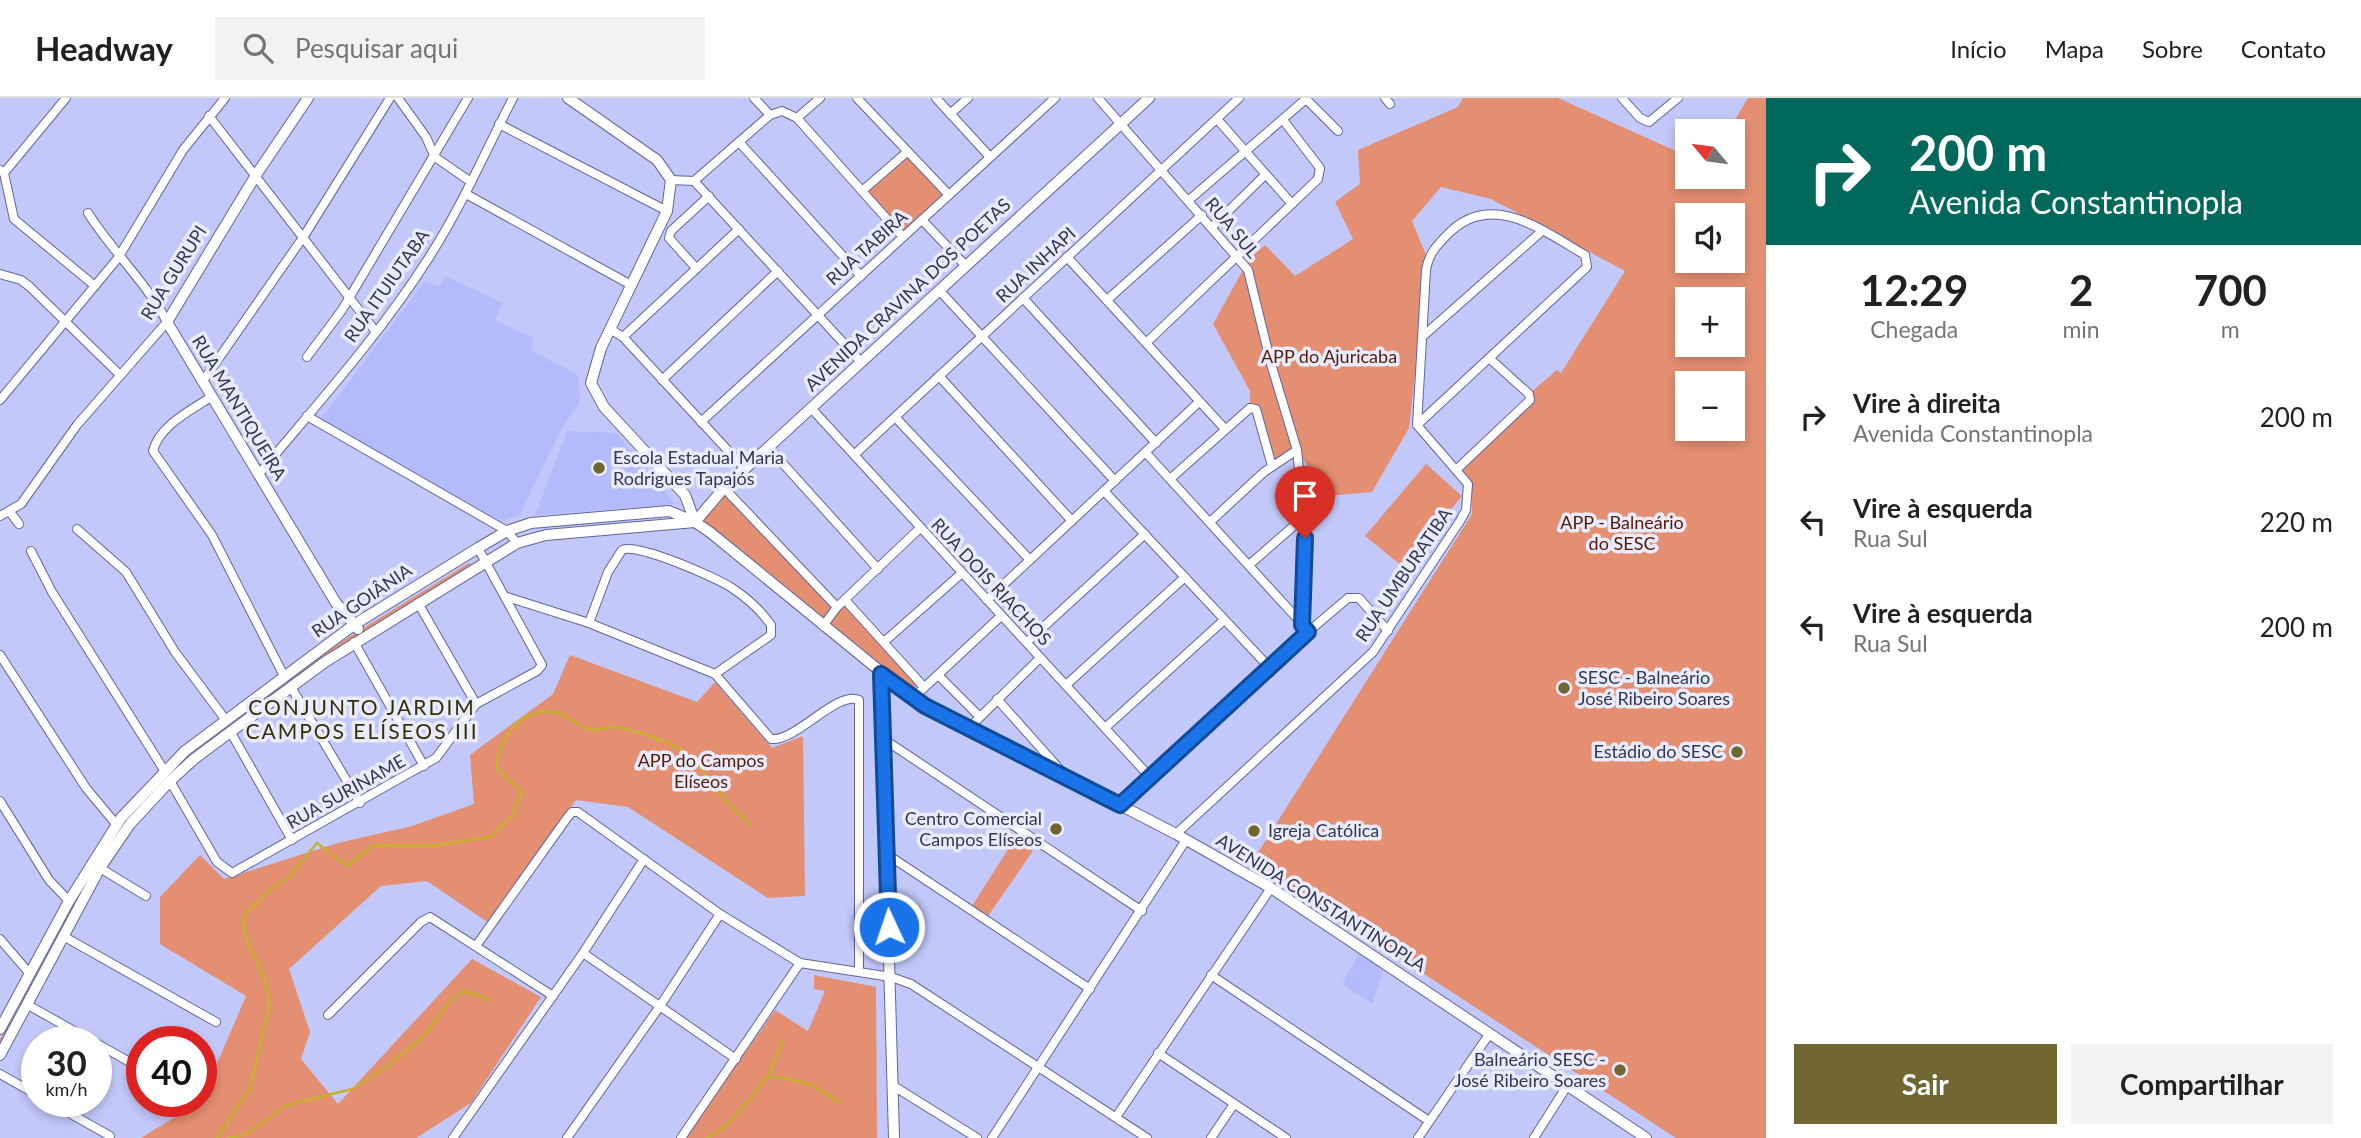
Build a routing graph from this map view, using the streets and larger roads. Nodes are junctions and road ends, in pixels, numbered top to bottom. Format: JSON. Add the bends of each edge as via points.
{"nodes":[{"id":1,"x":66,"y":98,"type":"edge"},
{"id":2,"x":225,"y":98,"type":"edge"},
{"id":3,"x":309,"y":98,"type":"edge"},
{"id":4,"x":390,"y":98,"type":"edge"},
{"id":5,"x":398,"y":98,"type":"edge"},
{"id":6,"x":468,"y":98,"type":"edge"},
{"id":7,"x":513,"y":98,"type":"edge"},
{"id":8,"x":568,"y":98,"type":"edge"},
{"id":9,"x":754,"y":98,"type":"edge"},
{"id":10,"x":820,"y":98,"type":"edge"},
{"id":11,"x":856,"y":98,"type":"edge"},
{"id":12,"x":936,"y":98,"type":"edge"},
{"id":13,"x":968,"y":98,"type":"edge"},
{"id":14,"x":1055,"y":98,"type":"edge"},
{"id":15,"x":1098,"y":98,"type":"edge"},
{"id":16,"x":1149,"y":98,"type":"edge"},
{"id":17,"x":1239,"y":98,"type":"edge"},
{"id":18,"x":1306,"y":98,"type":"edge"},
{"id":19,"x":1622,"y":98,"type":"edge"},
{"id":20,"x":1678,"y":98,"type":"edge"},
{"id":21,"x":581,"y":102,"type":"edge"},
{"id":22,"x":950,"y":114,"type":"junction"},
{"id":23,"x":770,"y":115,"type":"junction"},
{"id":24,"x":209,"y":116,"type":"junction"},
{"id":25,"x":797,"y":118,"type":"junction"},
{"id":26,"x":1217,"y":119,"type":"junction"},
{"id":27,"x":1283,"y":120,"type":"junction"},
{"id":28,"x":499,"y":124,"type":"junction"},
{"id":29,"x":1120,"y":124,"type":"junction"},
{"id":30,"x":1338,"y":131,"type":"dead end"},
{"id":31,"x":739,"y":142,"type":"junction"},
{"id":32,"x":907,"y":152,"type":"junction"},
{"id":33,"x":1245,"y":152,"type":"junction"},
{"id":34,"x":435,"y":157,"type":"junction"},
{"id":35,"x":990,"y":157,"type":"junction"},
{"id":36,"x":2,"y":172,"type":"edge"},
{"id":37,"x":1161,"y":172,"type":"junction"},
{"id":38,"x":256,"y":175,"type":"junction"},
{"id":39,"x":1265,"y":175,"type":"junction"},
{"id":40,"x":671,"y":180,"type":"junction"},
{"id":41,"x":694,"y":181,"type":"junction"},
{"id":42,"x":471,"y":182,"type":"junction"},
{"id":43,"x":862,"y":191,"type":"junction"},
{"id":44,"x":466,"y":194,"type":"junction"},
{"id":45,"x":949,"y":195,"type":"junction"},
{"id":46,"x":709,"y":196,"type":"junction"},
{"id":47,"x":1188,"y":200,"type":"junction"},
{"id":48,"x":1292,"y":204,"type":"junction"},
{"id":49,"x":667,"y":211,"type":"junction"},
{"id":50,"x":88,"y":213,"type":"dead end"},
{"id":51,"x":1202,"y":215,"type":"junction"},
{"id":52,"x":922,"y":219,"type":"junction"},
{"id":53,"x":1213,"y":226,"type":"junction"},
{"id":54,"x":739,"y":229,"type":"junction"},
{"id":55,"x":1542,"y":230,"type":"junction"},
{"id":56,"x":304,"y":236,"type":"junction"},
{"id":57,"x":903,"y":237,"type":"junction"},
{"id":58,"x":1239,"y":256,"type":"junction"},
{"id":59,"x":1068,"y":257,"type":"junction"},
{"id":60,"x":118,"y":258,"type":"junction"},
{"id":61,"x":965,"y":266,"type":"junction"},
{"id":62,"x":696,"y":268,"type":"junction"},
{"id":63,"x":778,"y":271,"type":"junction"},
{"id":64,"x":0,"y":274,"type":"edge"},
{"id":65,"x":860,"y":276,"type":"junction"},
{"id":66,"x":632,"y":285,"type":"junction"},
{"id":67,"x":95,"y":286,"type":"junction"},
{"id":68,"x":940,"y":291,"type":"junction"},
{"id":69,"x":349,"y":298,"type":"junction"},
{"id":70,"x":1023,"y":298,"type":"junction"},
{"id":71,"x":1107,"y":300,"type":"junction"},
{"id":72,"x":818,"y":315,"type":"junction"},
{"id":73,"x":66,"y":321,"type":"junction"},
{"id":74,"x":167,"y":322,"type":"junction"},
{"id":75,"x":610,"y":329,"type":"junction"},
{"id":76,"x":376,"y":332,"type":"junction"},
{"id":77,"x":623,"y":337,"type":"junction"},
{"id":78,"x":1422,"y":337,"type":"junction"},
{"id":79,"x":981,"y":338,"type":"junction"},
{"id":80,"x":1146,"y":343,"type":"junction"},
{"id":81,"x":307,"y":357,"type":"dead end"},
{"id":82,"x":1489,"y":358,"type":"junction"},
{"id":83,"x":862,"y":362,"type":"junction"},
{"id":84,"x":119,"y":374,"type":"junction"},
{"id":85,"x":939,"y":376,"type":"junction"},
{"id":86,"x":662,"y":380,"type":"junction"},
{"id":87,"x":203,"y":382,"type":"junction"},
{"id":88,"x":211,"y":397,"type":"junction"},
{"id":89,"x":0,"y":400,"type":"edge"},
{"id":90,"x":1199,"y":402,"type":"junction"},
{"id":91,"x":811,"y":408,"type":"junction"},
{"id":92,"x":307,"y":416,"type":"junction"},
{"id":93,"x":895,"y":417,"type":"junction"},
{"id":94,"x":701,"y":422,"type":"junction"},
{"id":95,"x":1418,"y":425,"type":"junction"},
{"id":96,"x":1225,"y":429,"type":"junction"},
{"id":97,"x":1156,"y":443,"type":"junction"},
{"id":98,"x":768,"y":447,"type":"junction"},
{"id":99,"x":1297,"y":450,"type":"junction"},
{"id":100,"x":1146,"y":453,"type":"junction"},
{"id":101,"x":853,"y":455,"type":"junction"},
{"id":102,"x":1272,"y":466,"type":"junction"},
{"id":103,"x":745,"y":469,"type":"junction"},
{"id":104,"x":1457,"y":470,"type":"junction"},
{"id":105,"x":259,"y":474,"type":"junction"},
{"id":106,"x":1170,"y":479,"type":"junction"},
{"id":107,"x":1115,"y":481,"type":"junction"},
{"id":108,"x":724,"y":488,"type":"junction"},
{"id":109,"x":1104,"y":491,"type":"junction"},
{"id":110,"x":10,"y":512,"type":"junction"},
{"id":111,"x":0,"y":516,"type":"edge"},
{"id":112,"x":1304,"y":517,"type":"junction"},
{"id":113,"x":1072,"y":521,"type":"junction"},
{"id":114,"x":695,"y":522,"type":"junction"},
{"id":115,"x":1210,"y":522,"type":"junction"},
{"id":116,"x":19,"y":524,"type":"dead end"},
{"id":117,"x":920,"y":528,"type":"junction"},
{"id":118,"x":77,"y":529,"type":"dead end"},
{"id":119,"x":507,"y":531,"type":"junction"},
{"id":120,"x":1144,"y":534,"type":"junction"},
{"id":121,"x":517,"y":543,"type":"junction"},
{"id":122,"x":478,"y":548,"type":"junction"},
{"id":123,"x":32,"y":551,"type":"dead end"},
{"id":124,"x":1030,"y":560,"type":"junction"},
{"id":125,"x":486,"y":561,"type":"junction"},
{"id":126,"x":1249,"y":565,"type":"junction"},
{"id":127,"x":878,"y":569,"type":"junction"},
{"id":128,"x":962,"y":573,"type":"junction"},
{"id":129,"x":1185,"y":577,"type":"junction"},
{"id":130,"x":507,"y":597,"type":"junction"},
{"id":131,"x":987,"y":600,"type":"junction"},
{"id":132,"x":846,"y":601,"type":"junction"},
{"id":133,"x":418,"y":603,"type":"junction"},
{"id":134,"x":837,"y":607,"type":"junction"},
{"id":135,"x":1001,"y":616,"type":"junction"},
{"id":136,"x":1224,"y":620,"type":"junction"},
{"id":137,"x":589,"y":623,"type":"junction"},
{"id":138,"x":355,"y":624,"type":"junction"},
{"id":139,"x":823,"y":626,"type":"junction"},
{"id":140,"x":1305,"y":628,"type":"junction"},
{"id":141,"x":1388,"y":631,"type":"junction"},
{"id":142,"x":358,"y":640,"type":"junction"},
{"id":143,"x":885,"y":642,"type":"junction"},
{"id":144,"x":1027,"y":642,"type":"junction"},
{"id":145,"x":317,"y":651,"type":"junction"},
{"id":146,"x":0,"y":655,"type":"edge"},
{"id":147,"x":1040,"y":658,"type":"junction"},
{"id":148,"x":325,"y":662,"type":"junction"},
{"id":149,"x":1268,"y":666,"type":"junction"},
{"id":150,"x":715,"y":674,"type":"junction"},
{"id":151,"x":881,"y":674,"type":"junction"},
{"id":152,"x":938,"y":675,"type":"junction"},
{"id":153,"x":284,"y":676,"type":"junction"},
{"id":154,"x":1066,"y":685,"type":"junction"},
{"id":155,"x":291,"y":687,"type":"junction"},
{"id":156,"x":924,"y":687,"type":"junction"},
{"id":157,"x":913,"y":698,"type":"junction"},
{"id":158,"x":997,"y":699,"type":"junction"},
{"id":159,"x":476,"y":704,"type":"junction"},
{"id":160,"x":979,"y":716,"type":"junction"},
{"id":161,"x":225,"y":719,"type":"junction"},
{"id":162,"x":1105,"y":728,"type":"junction"},
{"id":163,"x":968,"y":729,"type":"junction"},
{"id":164,"x":230,"y":731,"type":"junction"},
{"id":165,"x":882,"y":738,"type":"junction"},
{"id":166,"x":424,"y":766,"type":"junction"},
{"id":167,"x":167,"y":776,"type":"junction"},
{"id":168,"x":1149,"y":776,"type":"junction"},
{"id":169,"x":1068,"y":779,"type":"junction"},
{"id":170,"x":0,"y":801,"type":"edge"},
{"id":171,"x":360,"y":803,"type":"junction"},
{"id":172,"x":1120,"y":805,"type":"junction"},
{"id":173,"x":122,"y":822,"type":"junction"},
{"id":174,"x":1181,"y":837,"type":"junction"},
{"id":175,"x":292,"y":840,"type":"junction"},
{"id":176,"x":885,"y":853,"type":"junction"},
{"id":177,"x":644,"y":859,"type":"junction"},
{"id":178,"x":100,"y":868,"type":"junction"},
{"id":179,"x":1271,"y":887,"type":"junction"},
{"id":180,"x":146,"y":896,"type":"dead end"},
{"id":181,"x":69,"y":901,"type":"junction"},
{"id":182,"x":1142,"y":911,"type":"junction"},
{"id":183,"x":720,"y":914,"type":"junction"},
{"id":184,"x":63,"y":936,"type":"junction"},
{"id":185,"x":0,"y":939,"type":"edge"},
{"id":186,"x":476,"y":946,"type":"junction"},
{"id":187,"x":583,"y":953,"type":"junction"},
{"id":188,"x":800,"y":963,"type":"junction"},
{"id":189,"x":859,"y":971,"type":"junction"},
{"id":190,"x":30,"y":974,"type":"junction"},
{"id":191,"x":1211,"y":975,"type":"junction"},
{"id":192,"x":891,"y":976,"type":"junction"},
{"id":193,"x":1090,"y":989,"type":"junction"},
{"id":194,"x":553,"y":996,"type":"junction"},
{"id":195,"x":28,"y":1005,"type":"junction"},
{"id":196,"x":660,"y":1006,"type":"junction"},
{"id":197,"x":328,"y":1016,"type":"dead end"},
{"id":198,"x":216,"y":1022,"type":"dead end"},
{"id":199,"x":65,"y":1026,"type":"edge"},
{"id":200,"x":0,"y":1029,"type":"edge"},
{"id":201,"x":1490,"y":1033,"type":"junction"},
{"id":202,"x":1158,"y":1053,"type":"junction"},
{"id":203,"x":0,"y":1055,"type":"edge"},
{"id":204,"x":736,"y":1059,"type":"junction"},
{"id":205,"x":1039,"y":1067,"type":"junction"},
{"id":206,"x":0,"y":1074,"type":"edge"},
{"id":207,"x":21,"y":1085,"type":"edge"},
{"id":208,"x":892,"y":1085,"type":"junction"},
{"id":209,"x":1567,"y":1086,"type":"junction"},
{"id":210,"x":1234,"y":1104,"type":"junction"},
{"id":211,"x":1116,"y":1116,"type":"junction"},
{"id":212,"x":76,"y":1117,"type":"edge"},
{"id":213,"x":1429,"y":1121,"type":"junction"},
{"id":214,"x":110,"y":1136,"type":"edge"},
{"id":215,"x":453,"y":1138,"type":"edge"},
{"id":216,"x":567,"y":1138,"type":"edge"},
{"id":217,"x":681,"y":1138,"type":"edge"},
{"id":218,"x":894,"y":1138,"type":"edge"},
{"id":219,"x":977,"y":1138,"type":"edge"},
{"id":220,"x":992,"y":1138,"type":"edge"},
{"id":221,"x":1147,"y":1138,"type":"edge"},
{"id":222,"x":1211,"y":1138,"type":"edge"},
{"id":223,"x":1286,"y":1138,"type":"edge"},
{"id":224,"x":1418,"y":1138,"type":"edge"},
{"id":225,"x":1534,"y":1138,"type":"edge"},
{"id":226,"x":1646,"y":1138,"type":"edge"}],
"edges":[{"from":1,"to":36,"type":"street"},
{"from":2,"to":24,"type":"street"},
{"from":3,"to":38,"type":"street","name":"RUA GURUPI"},
{"from":4,"to":56,"type":"street"},
{"from":5,"to":34,"type":"street"},
{"from":6,"to":34,"type":"street"},
{"from":7,"to":28,"type":"street","name":"RUA ITUIUTABA"},
{"from":8,"to":21,"type":"street"},
{"from":9,"to":23,"type":"street"},
{"from":10,"to":25,"type":"street"},
{"from":11,"to":32,"type":"street"},
{"from":12,"to":22,"type":"street"},
{"from":13,"to":22,"type":"street"},
{"from":14,"to":35,"type":"street","name":"RUA TABIRA"},
{"from":15,"to":29,"type":"street","name":"RUA SUL"},
{"from":16,"to":29,"type":"street","name":"AVENIDA CRAVINA DOS POETAS"},
{"from":17,"to":26,"type":"street","name":"RUA INHAPI"},
{"from":18,"to":27,"type":"street"},
{"from":18,"to":30,"type":"street"},
{"from":19,"to":20,"type":"street","via":[[1640,118],[1653,121]]},
{"from":21,"to":40,"type":"street","via":[[657,160]]},
{"from":22,"to":35,"type":"street"},
{"from":23,"to":25,"type":"street","via":[[782,111]]},
{"from":23,"to":31,"type":"street"},
{"from":24,"to":38,"type":"street"},
{"from":24,"to":60,"type":"street","via":[[183,150]]},
{"from":25,"to":43,"type":"street"},
{"from":26,"to":33,"type":"street"},
{"from":26,"to":37,"type":"street","name":"RUA INHAPI"},
{"from":27,"to":33,"type":"street"},
{"from":27,"to":48,"type":"street","via":[[1321,169],[1315,183]]},
{"from":28,"to":42,"type":"street","name":"RUA ITUIUTABA"},
{"from":28,"to":49,"type":"street"},
{"from":29,"to":37,"type":"street","name":"RUA SUL"},
{"from":29,"to":61,"type":"street","name":"AVENIDA CRAVINA DOS POETAS"},
{"from":31,"to":41,"type":"street"},
{"from":31,"to":65,"type":"street"},
{"from":32,"to":43,"type":"street"},
{"from":32,"to":45,"type":"street"},
{"from":33,"to":39,"type":"street"},
{"from":33,"to":47,"type":"street"},
{"from":34,"to":42,"type":"street"},
{"from":34,"to":69,"type":"street"},
{"from":35,"to":45,"type":"street","name":"RUA TABIRA"},
{"from":36,"to":67,"type":"street","via":[[14,219]]},
{"from":37,"to":47,"type":"street","name":"RUA SUL"},
{"from":37,"to":59,"type":"street","name":"RUA INHAPI"},
{"from":38,"to":56,"type":"street"},
{"from":38,"to":74,"type":"street","name":"RUA GURUPI"},
{"from":39,"to":48,"type":"street"},
{"from":39,"to":53,"type":"street"},
{"from":40,"to":41,"type":"street"},
{"from":40,"to":49,"type":"street"},
{"from":41,"to":46,"type":"street"},
{"from":42,"to":44,"type":"street","name":"RUA ITUIUTABA"},
{"from":43,"to":57,"type":"street"},
{"from":44,"to":66,"type":"street"},
{"from":44,"to":76,"type":"street","name":"RUA ITUIUTABA","via":[[428,259]]},
{"from":45,"to":52,"type":"street","name":"RUA TABIRA"},
{"from":46,"to":54,"type":"street"},
{"from":46,"to":62,"type":"street","via":[[671,230],[668,239]]},
{"from":47,"to":51,"type":"street","name":"RUA SUL"},
{"from":48,"to":58,"type":"street"},
{"from":49,"to":66,"type":"street"},
{"from":50,"to":60,"type":"street","name":"RUA MANTIQUEIRA"},
{"from":51,"to":53,"type":"street","name":"RUA SUL"},
{"from":51,"to":71,"type":"street"},
{"from":52,"to":57,"type":"street","name":"RUA TABIRA"},
{"from":52,"to":61,"type":"street"},
{"from":53,"to":58,"type":"street","name":"RUA SUL"},
{"from":54,"to":62,"type":"street"},
{"from":54,"to":63,"type":"street"},
{"from":55,"to":78,"type":"street"},
{"from":55,"to":78,"type":"street","via":[[1501,214],[1478,214],[1456,226],[1428,258]]},
{"from":55,"to":82,"type":"street","via":[[1585,255],[1587,267]]},
{"from":56,"to":69,"type":"street"},
{"from":56,"to":87,"type":"street"},
{"from":57,"to":65,"type":"street","name":"RUA TABIRA"},
{"from":58,"to":80,"type":"street"},
{"from":58,"to":99,"type":"street","name":"RUA SUL","via":[[1252,280]]},
{"from":59,"to":70,"type":"street","name":"RUA INHAPI"},
{"from":59,"to":71,"type":"street"},
{"from":60,"to":67,"type":"street"},
{"from":60,"to":74,"type":"street","name":"RUA MANTIQUEIRA","via":[[148,290]]},
{"from":61,"to":68,"type":"street","name":"AVENIDA CRAVINA DOS POETAS"},
{"from":62,"to":77,"type":"street"},
{"from":63,"to":72,"type":"street"},
{"from":63,"to":86,"type":"street"},
{"from":64,"to":73,"type":"street","via":[[21,280]]},
{"from":65,"to":72,"type":"street","name":"RUA TABIRA"},
{"from":66,"to":75,"type":"street"},
{"from":67,"to":73,"type":"street"},
{"from":68,"to":79,"type":"street"},
{"from":68,"to":83,"type":"street","name":"AVENIDA CRAVINA DOS POETAS"},
{"from":69,"to":76,"type":"street"},
{"from":69,"to":81,"type":"street"},
{"from":70,"to":79,"type":"street","name":"RUA INHAPI"},
{"from":70,"to":97,"type":"street"},
{"from":71,"to":80,"type":"street"},
{"from":72,"to":83,"type":"street"},
{"from":72,"to":94,"type":"street","name":"RUA TABIRA"},
{"from":73,"to":84,"type":"street"},
{"from":73,"to":89,"type":"street"},
{"from":74,"to":84,"type":"street","name":"RUA GURUPI"},
{"from":74,"to":87,"type":"street","name":"RUA MANTIQUEIRA"},
{"from":75,"to":77,"type":"street"},
{"from":75,"to":114,"type":"street","via":[[594,365],[593,390],[685,495]]},
{"from":76,"to":92,"type":"street","name":"RUA ITUIUTABA"},
{"from":77,"to":86,"type":"street"},
{"from":78,"to":95,"type":"street"},
{"from":79,"to":85,"type":"street","name":"RUA INHAPI"},
{"from":79,"to":107,"type":"street"},
{"from":80,"to":90,"type":"street"},
{"from":82,"to":95,"type":"street"},
{"from":82,"to":104,"type":"street","via":[[1529,394],[1529,404]]},
{"from":83,"to":91,"type":"street","name":"AVENIDA CRAVINA DOS POETAS"},
{"from":84,"to":110,"type":"street","name":"RUA GURUPI","via":[[30,493]]},
{"from":85,"to":93,"type":"street","name":"RUA INHAPI"},
{"from":85,"to":113,"type":"street"},
{"from":86,"to":94,"type":"street"},
{"from":87,"to":88,"type":"street","name":"RUA MANTIQUEIRA"},
{"from":88,"to":105,"type":"street","name":"RUA MANTIQUEIRA"},
{"from":88,"to":153,"type":"street","via":[[178,418],[156,441],[153,452],[217,544]]},
{"from":90,"to":96,"type":"street"},
{"from":90,"to":97,"type":"street"},
{"from":91,"to":98,"type":"street","name":"AVENIDA CRAVINA DOS POETAS"},
{"from":91,"to":101,"type":"street","name":"RUA DOIS RIACHOS"},
{"from":92,"to":105,"type":"street","name":"RUA ITUIUTABA"},
{"from":92,"to":119,"type":"street"},
{"from":93,"to":101,"type":"street","name":"RUA INHAPI"},
{"from":93,"to":124,"type":"street"},
{"from":94,"to":103,"type":"street"},
{"from":95,"to":104,"type":"street","name":"RUA UMBURATIBA"},
{"from":96,"to":102,"type":"street","via":[[1250,408],[1256,409]]},
{"from":96,"to":106,"type":"street"},
{"from":97,"to":100,"type":"street"},
{"from":98,"to":103,"type":"street","name":"AVENIDA CRAVINA DOS POETAS"},
{"from":98,"to":127,"type":"street"},
{"from":99,"to":102,"type":"street"},
{"from":99,"to":112,"type":"street","name":"RUA SUL"},
{"from":100,"to":106,"type":"street"},
{"from":100,"to":107,"type":"street"},
{"from":101,"to":117,"type":"street","name":"RUA DOIS RIACHOS"},
{"from":102,"to":115,"type":"street"},
{"from":103,"to":108,"type":"street","name":"AVENIDA CRAVINA DOS POETAS"},
{"from":104,"to":141,"type":"street","name":"RUA UMBURATIBA","via":[[1468,484],[1466,510]]},
{"from":105,"to":138,"type":"street","name":"RUA MANTIQUEIRA","via":[[336,603]]},
{"from":106,"to":115,"type":"street"},
{"from":107,"to":109,"type":"street"},
{"from":108,"to":114,"type":"street","name":"AVENIDA CRAVINA DOS POETAS"},
{"from":108,"to":134,"type":"street"},
{"from":109,"to":113,"type":"street"},
{"from":109,"to":120,"type":"street"},
{"from":110,"to":111,"type":"street","name":"RUA GURUPI"},
{"from":110,"to":116,"type":"street"},
{"from":112,"to":126,"type":"street"},
{"from":112,"to":140,"type":"street","name":"RUA SUL"},
{"from":113,"to":124,"type":"street"},
{"from":114,"to":119,"type":"street","name":"RUA GOIÂNIA","via":[[675,512],[657,512],[554,519]]},
{"from":114,"to":121,"type":"street","via":[[546,535]]},
{"from":114,"to":139,"type":"street","name":"AVENIDA CONSTANTINOPLA"},
{"from":115,"to":126,"type":"street"},
{"from":117,"to":127,"type":"street"},
{"from":117,"to":128,"type":"street","name":"RUA DOIS RIACHOS"},
{"from":118,"to":161,"type":"street","via":[[126,572],[181,661]]},
{"from":119,"to":121,"type":"street"},
{"from":119,"to":122,"type":"street","name":"RUA GOIÂNIA"},
{"from":120,"to":129,"type":"street"},
{"from":120,"to":144,"type":"street"},
{"from":121,"to":125,"type":"street"},
{"from":122,"to":125,"type":"street"},
{"from":122,"to":138,"type":"street","name":"RUA GOIÂNIA"},
{"from":123,"to":167,"type":"street","via":[[52,592]]},
{"from":124,"to":131,"type":"street"},
{"from":125,"to":130,"type":"street"},
{"from":125,"to":133,"type":"street"},
{"from":126,"to":140,"type":"street"},
{"from":127,"to":132,"type":"street"},
{"from":128,"to":131,"type":"street","name":"RUA DOIS RIACHOS"},
{"from":128,"to":143,"type":"street"},
{"from":129,"to":136,"type":"street"},
{"from":129,"to":154,"type":"street"},
{"from":130,"to":137,"type":"street"},
{"from":130,"to":159,"type":"street","name":"RUA SURINAME","via":[[542,662],[540,669]]},
{"from":131,"to":135,"type":"street","name":"RUA DOIS RIACHOS"},
{"from":132,"to":134,"type":"street"},
{"from":132,"to":143,"type":"street"},
{"from":133,"to":142,"type":"street"},
{"from":133,"to":159,"type":"street"},
{"from":134,"to":139,"type":"street"},
{"from":135,"to":144,"type":"street","name":"RUA DOIS RIACHOS"},
{"from":135,"to":152,"type":"street"},
{"from":136,"to":149,"type":"street"},
{"from":136,"to":162,"type":"street"},
{"from":137,"to":150,"type":"street"},
{"from":137,"to":150,"type":"street","via":[[614,561],[631,547],[731,587],[770,622],[772,632]]},
{"from":138,"to":142,"type":"street","name":"RUA MANTIQUEIRA"},
{"from":138,"to":145,"type":"street","name":"RUA GOIÂNIA"},
{"from":139,"to":151,"type":"street","name":"AVENIDA CONSTANTINOPLA"},
{"from":140,"to":141,"type":"street","via":[[1352,596],[1369,607]]},
{"from":140,"to":149,"type":"street"},
{"from":141,"to":174,"type":"street","name":"RUA UMBURATIBA","via":[[1360,667]]},
{"from":142,"to":148,"type":"street"},
{"from":142,"to":166,"type":"street"},
{"from":143,"to":156,"type":"street"},
{"from":144,"to":147,"type":"street","name":"RUA DOIS RIACHOS"},
{"from":145,"to":148,"type":"street"},
{"from":145,"to":153,"type":"street","name":"RUA GOIÂNIA"},
{"from":146,"to":173,"type":"street","via":[[86,788]]},
{"from":147,"to":154,"type":"street","name":"RUA DOIS RIACHOS"},
{"from":147,"to":158,"type":"street"},
{"from":148,"to":155,"type":"street"},
{"from":149,"to":168,"type":"street"},
{"from":150,"to":189,"type":"street","via":[[768,737],[776,740],[846,699],[858,699],[862,713]]},
{"from":151,"to":157,"type":"street","name":"AVENIDA CONSTANTINOPLA"},
{"from":151,"to":165,"type":"street"},
{"from":152,"to":156,"type":"street"},
{"from":152,"to":160,"type":"street"},
{"from":153,"to":161,"type":"street","name":"RUA GOIÂNIA"},
{"from":154,"to":162,"type":"street","name":"RUA DOIS RIACHOS"},
{"from":155,"to":164,"type":"street"},
{"from":155,"to":171,"type":"street"},
{"from":156,"to":157,"type":"street"},
{"from":157,"to":163,"type":"street","name":"AVENIDA CONSTANTINOPLA"},
{"from":158,"to":160,"type":"street"},
{"from":158,"to":169,"type":"street"},
{"from":159,"to":166,"type":"street","name":"RUA SURINAME","via":[[447,747]]},
{"from":160,"to":163,"type":"street"},
{"from":161,"to":167,"type":"street","name":"RUA GOIÂNIA"},
{"from":162,"to":168,"type":"street","name":"RUA DOIS RIACHOS"},
{"from":163,"to":169,"type":"street","name":"AVENIDA CONSTANTINOPLA"},
{"from":164,"to":167,"type":"street"},
{"from":164,"to":175,"type":"street"},
{"from":165,"to":176,"type":"street"},
{"from":165,"to":182,"type":"street"},
{"from":166,"to":171,"type":"street","name":"RUA SURINAME"},
{"from":167,"to":173,"type":"street"},
{"from":167,"to":175,"type":"street","name":"RUA SURINAME","via":[[217,862],[229,874]]},
{"from":168,"to":172,"type":"street"},
{"from":169,"to":172,"type":"street","name":"AVENIDA CONSTANTINOPLA"},
{"from":170,"to":181,"type":"street","via":[[49,880]]},
{"from":171,"to":175,"type":"street","name":"RUA SURINAME"},
{"from":172,"to":174,"type":"street","name":"AVENIDA CONSTANTINOPLA"},
{"from":173,"to":178,"type":"street"},
{"from":173,"to":181,"type":"street"},
{"from":174,"to":179,"type":"street","name":"AVENIDA CONSTANTINOPLA"},
{"from":174,"to":182,"type":"street","name":"RUA UMBURATIBA"},
{"from":176,"to":192,"type":"street"},
{"from":176,"to":193,"type":"street"},
{"from":177,"to":183,"type":"street"},
{"from":177,"to":186,"type":"street","via":[[578,812],[570,814]]},
{"from":177,"to":187,"type":"street"},
{"from":178,"to":180,"type":"street"},
{"from":178,"to":184,"type":"street"},
{"from":179,"to":191,"type":"street"},
{"from":179,"to":201,"type":"street","name":"AVENIDA CONSTANTINOPLA"},
{"from":181,"to":190,"type":"street"},
{"from":182,"to":193,"type":"street","name":"RUA UMBURATIBA"},
{"from":183,"to":188,"type":"street"},
{"from":183,"to":196,"type":"street"},
{"from":184,"to":195,"type":"street"},
{"from":184,"to":198,"type":"street"},
{"from":185,"to":190,"type":"street"},
{"from":186,"to":194,"type":"street"},
{"from":186,"to":197,"type":"street","via":[[430,917]]},
{"from":187,"to":194,"type":"street"},
{"from":187,"to":196,"type":"street"},
{"from":188,"to":189,"type":"street"},
{"from":188,"to":204,"type":"street"},
{"from":189,"to":192,"type":"street"},
{"from":190,"to":200,"type":"street"},
{"from":191,"to":202,"type":"street"},
{"from":191,"to":213,"type":"street"},
{"from":192,"to":205,"type":"street","via":[[911,984]]},
{"from":192,"to":208,"type":"street"},
{"from":193,"to":205,"type":"street","name":"RUA UMBURATIBA"},
{"from":194,"to":215,"type":"street"},
{"from":195,"to":199,"type":"street"},
{"from":195,"to":203,"type":"street"},
{"from":196,"to":204,"type":"street"},
{"from":196,"to":216,"type":"street"},
{"from":201,"to":209,"type":"street","name":"AVENIDA CONSTANTINOPLA"},
{"from":201,"to":213,"type":"street"},
{"from":202,"to":210,"type":"street"},
{"from":202,"to":211,"type":"street"},
{"from":204,"to":217,"type":"street"},
{"from":205,"to":211,"type":"street"},
{"from":205,"to":220,"type":"street","name":"RUA UMBURATIBA"},
{"from":206,"to":207,"type":"street"},
{"from":208,"to":218,"type":"street"},
{"from":208,"to":219,"type":"street"},
{"from":209,"to":225,"type":"street"},
{"from":209,"to":226,"type":"street","name":"AVENIDA CONSTANTINOPLA"},
{"from":210,"to":222,"type":"street"},
{"from":210,"to":223,"type":"street"},
{"from":211,"to":221,"type":"street"},
{"from":212,"to":214,"type":"street"},
{"from":213,"to":224,"type":"street"}]}
